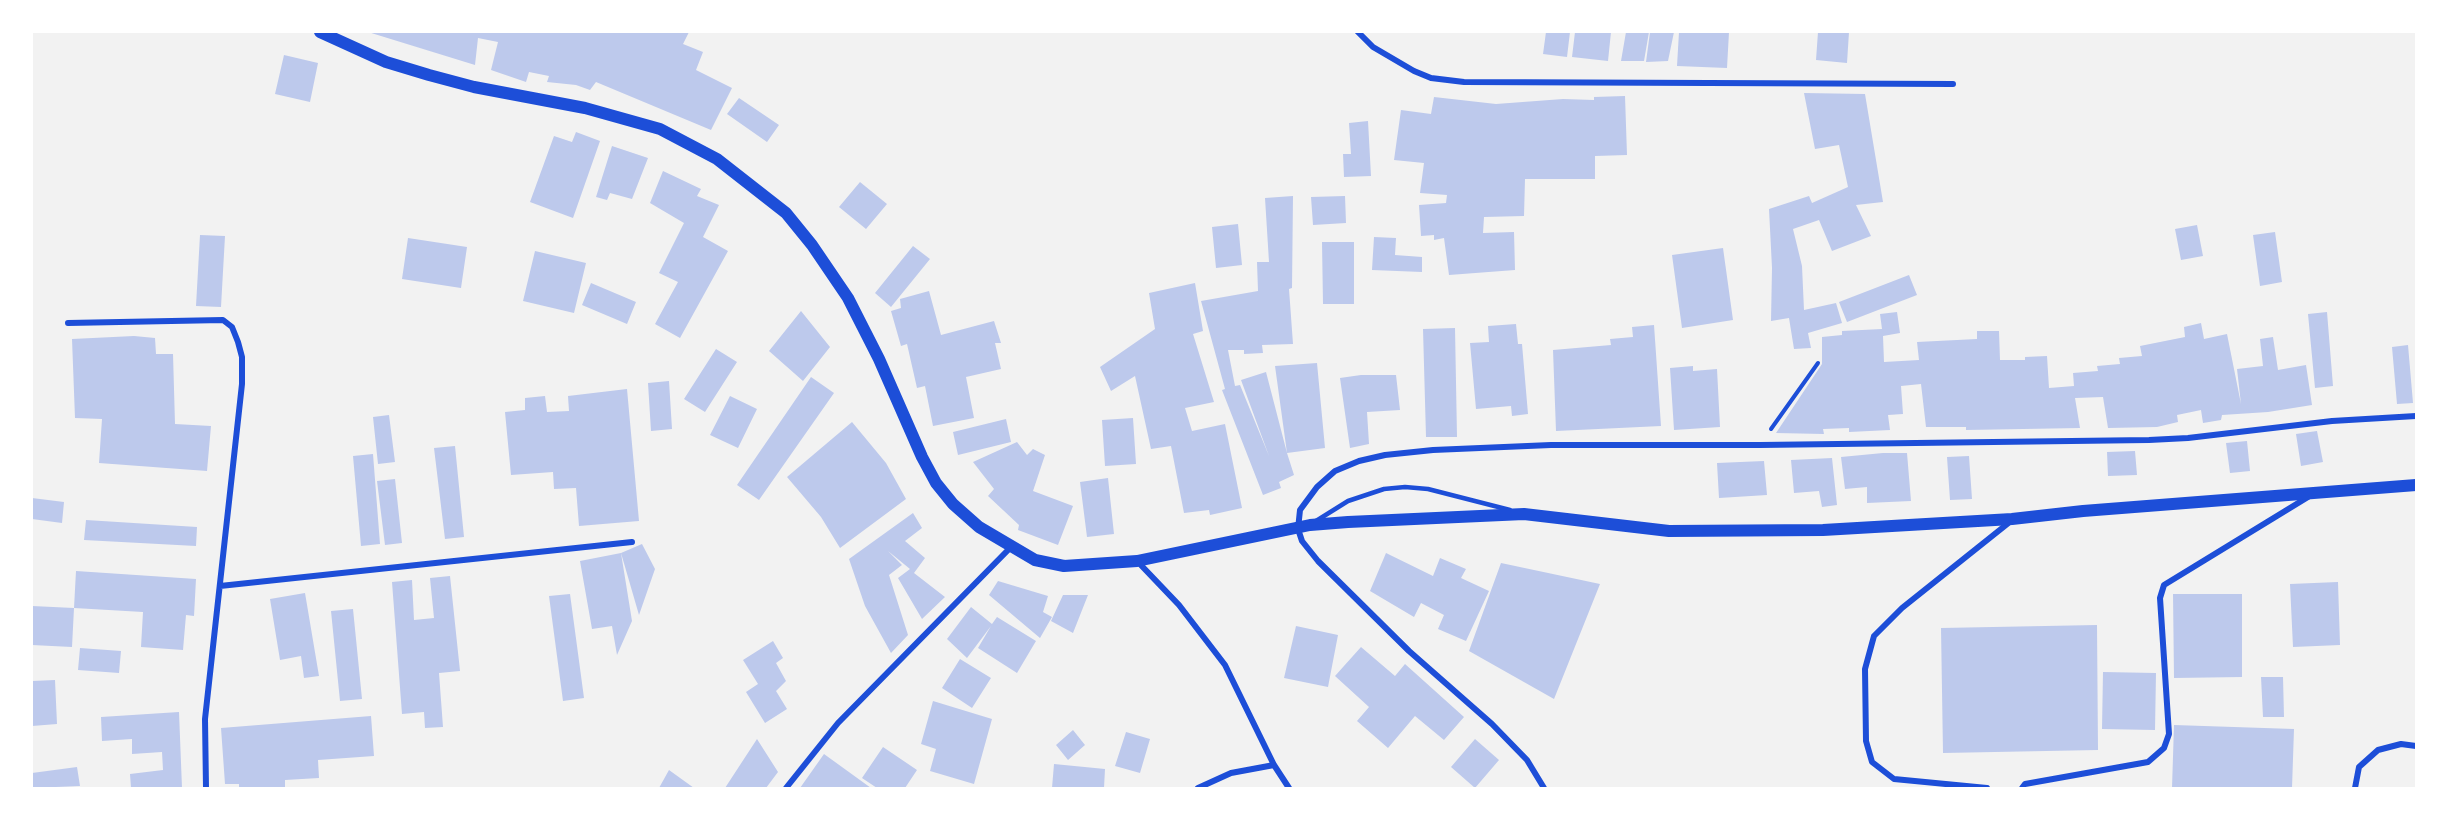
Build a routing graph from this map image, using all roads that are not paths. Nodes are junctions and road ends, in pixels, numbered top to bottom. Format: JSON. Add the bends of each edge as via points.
{"nodes":[{"id":1,"x":320,"y":32,"type":"edge"},
{"id":2,"x":1358,"y":32,"type":"edge"},
{"id":3,"x":1953,"y":84,"type":"dead end"},
{"id":4,"x":68,"y":323,"type":"dead end"},
{"id":5,"x":2416,"y":416,"type":"edge"},
{"id":6,"x":2416,"y":485,"type":"edge"},
{"id":7,"x":2316,"y":492,"type":"junction"},
{"id":8,"x":1524,"y":514,"type":"junction"},
{"id":9,"x":2012,"y":519,"type":"junction"},
{"id":10,"x":1304,"y":527,"type":"junction"},
{"id":11,"x":632,"y":542,"type":"dead end"},
{"id":12,"x":1010,"y":548,"type":"junction"},
{"id":13,"x":1137,"y":561,"type":"junction"},
{"id":14,"x":220,"y":586,"type":"junction"},
{"id":15,"x":2416,"y":746,"type":"edge"},
{"id":16,"x":1274,"y":765,"type":"junction"},
{"id":17,"x":206,"y":789,"type":"edge"},
{"id":18,"x":786,"y":789,"type":"edge"},
{"id":19,"x":1198,"y":789,"type":"edge"},
{"id":20,"x":1288,"y":789,"type":"edge"},
{"id":21,"x":1544,"y":789,"type":"edge"},
{"id":22,"x":1987,"y":789,"type":"edge"},
{"id":23,"x":2022,"y":789,"type":"edge"},
{"id":24,"x":2355,"y":789,"type":"edge"}],
"edges":[{"from":1,"to":12,"type":"main road","via":[[386,62],[429,75],[585,108],[660,129],[717,159],[786,213],[812,245],[848,298],[936,483],[979,527]]},
{"from":2,"to":3,"type":"street","via":[[1373,47],[1414,71],[1431,78],[1464,82]]},
{"from":4,"to":14,"type":"street","via":[[223,320],[232,327],[242,357],[242,384]]},
{"from":5,"to":10,"type":"street","via":[[2149,440],[1551,445],[1432,450],[1385,455],[1335,471],[1300,510]]},
{"from":6,"to":7,"type":"main road"},
{"from":7,"to":9,"type":"main road"},
{"from":7,"to":23,"type":"street","via":[[2164,585],[2160,598],[2169,734],[2164,748],[2148,762],[2025,784]]},
{"from":8,"to":9,"type":"main road","via":[[1669,531],[1823,530]]},
{"from":8,"to":10,"type":"main road"},
{"from":8,"to":10,"type":"lane","via":[[1428,489],[1405,487],[1384,489],[1348,501]]},
{"from":9,"to":22,"type":"street","via":[[1874,636],[1865,669],[1866,741],[1872,762],[1894,779]]},
{"from":10,"to":13,"type":"main road"},
{"from":10,"to":21,"type":"street","via":[[1302,541],[1318,561],[1409,651],[1492,724],[1527,760]]},
{"from":11,"to":14,"type":"street"},
{"from":12,"to":13,"type":"main road","via":[[1035,560],[1064,566]]},
{"from":12,"to":18,"type":"street","via":[[838,723]]},
{"from":13,"to":16,"type":"street","via":[[1179,605],[1225,665]]},
{"from":14,"to":17,"type":"street","via":[[205,719]]},
{"from":15,"to":24,"type":"street","via":[[2401,744],[2378,750],[2359,768]]},
{"from":16,"to":19,"type":"street","via":[[1231,773]]},
{"from":16,"to":20,"type":"street"}]}
